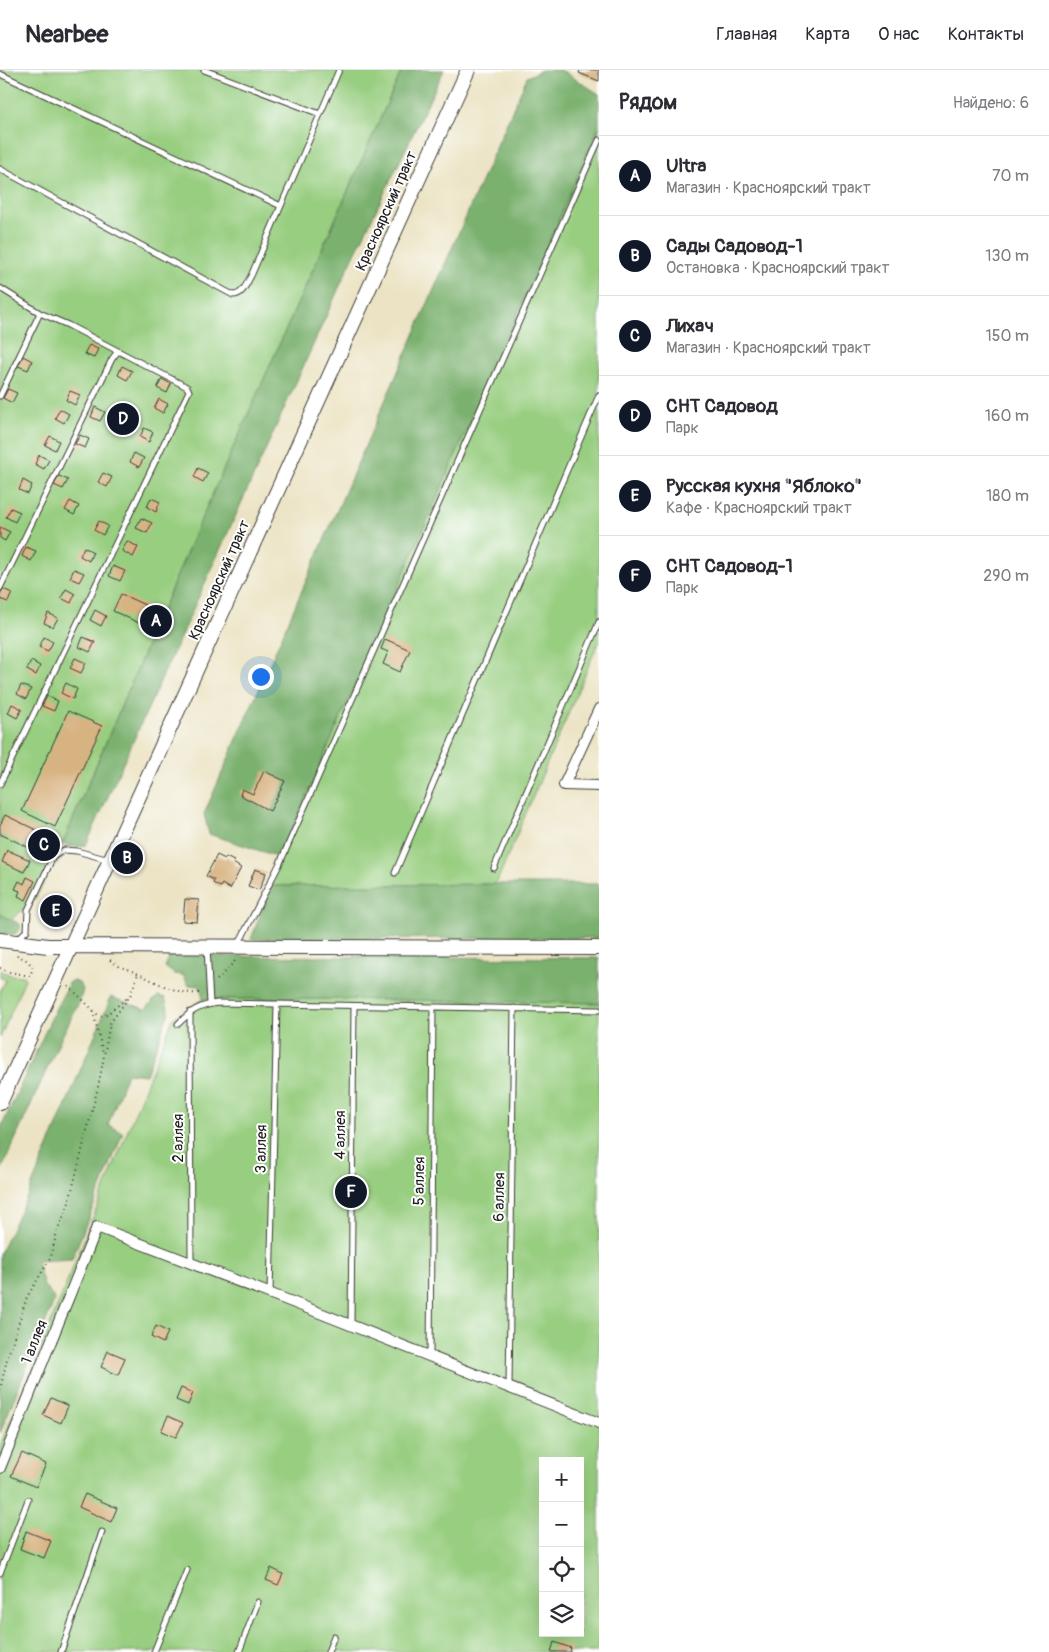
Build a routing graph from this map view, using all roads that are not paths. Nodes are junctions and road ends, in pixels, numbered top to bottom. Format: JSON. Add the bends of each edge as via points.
{"nodes":[{"id":1,"x":204,"y":70,"type":"edge"},
{"id":2,"x":338,"y":70,"type":"edge"},
{"id":3,"x":468,"y":70,"type":"edge"},
{"id":4,"x":0,"y":74,"type":"edge"},
{"id":5,"x":320,"y":114,"type":"junction"},
{"id":6,"x":599,"y":140,"type":"edge"},
{"id":7,"x":0,"y":169,"type":"edge"},
{"id":8,"x":281,"y":206,"type":"junction"},
{"id":9,"x":0,"y":288,"type":"edge"},
{"id":10,"x":40,"y":313,"type":"junction"},
{"id":11,"x":118,"y":351,"type":"junction"},
{"id":12,"x":599,"y":394,"type":"edge"},
{"id":13,"x":0,"y":396,"type":"edge"},
{"id":14,"x":0,"y":588,"type":"edge"},
{"id":15,"x":599,"y":622,"type":"edge"},
{"id":16,"x":599,"y":709,"type":"edge"},
{"id":17,"x":0,"y":784,"type":"edge"},
{"id":18,"x":599,"y":786,"type":"edge"},
{"id":19,"x":110,"y":860,"type":"junction"},
{"id":20,"x":494,"y":868,"type":"dead end"},
{"id":21,"x":395,"y":873,"type":"dead end"},
{"id":22,"x":0,"y":940,"type":"edge"},
{"id":23,"x":71,"y":946,"type":"junction"},
{"id":24,"x":207,"y":947,"type":"junction"},
{"id":25,"x":15,"y":948,"type":"junction"},
{"id":26,"x":243,"y":948,"type":"junction"},
{"id":27,"x":599,"y":948,"type":"edge"},
{"id":28,"x":210,"y":1004,"type":"junction"},
{"id":29,"x":277,"y":1004,"type":"junction"},
{"id":30,"x":354,"y":1006,"type":"junction"},
{"id":31,"x":433,"y":1007,"type":"junction"},
{"id":32,"x":514,"y":1008,"type":"junction"},
{"id":33,"x":599,"y":1010,"type":"edge"},
{"id":34,"x":190,"y":1012,"type":"junction"},
{"id":35,"x":178,"y":1024,"type":"dead end"},
{"id":36,"x":0,"y":1103,"type":"edge"},
{"id":37,"x":191,"y":1263,"type":"junction"},
{"id":38,"x":270,"y":1293,"type":"junction"},
{"id":39,"x":351,"y":1325,"type":"junction"},
{"id":40,"x":430,"y":1356,"type":"junction"},
{"id":41,"x":509,"y":1387,"type":"junction"},
{"id":42,"x":599,"y":1423,"type":"edge"},
{"id":43,"x":0,"y":1468,"type":"edge"},
{"id":44,"x":28,"y":1500,"type":"dead end"},
{"id":45,"x":102,"y":1532,"type":"dead end"},
{"id":46,"x":187,"y":1570,"type":"dead end"},
{"id":47,"x":0,"y":1573,"type":"edge"},
{"id":48,"x":258,"y":1602,"type":"dead end"},
{"id":49,"x":334,"y":1636,"type":"dead end"},
{"id":50,"x":61,"y":1652,"type":"edge"},
{"id":51,"x":154,"y":1652,"type":"edge"},
{"id":52,"x":239,"y":1652,"type":"edge"},
{"id":53,"x":328,"y":1652,"type":"edge"}],
"edges":[{"from":1,"to":5,"type":"lane"},
{"from":2,"to":5,"type":"lane"},
{"from":3,"to":19,"type":"main road","name":"Красноярский тракт"},
{"from":4,"to":8,"type":"lane"},
{"from":5,"to":8,"type":"lane"},
{"from":6,"to":26,"type":"lane"},
{"from":7,"to":8,"type":"lane","via":[[233,295],[241,293],[251,276]]},
{"from":9,"to":10,"type":"lane"},
{"from":10,"to":11,"type":"lane"},
{"from":10,"to":13,"type":"lane"},
{"from":11,"to":14,"type":"lane"},
{"from":11,"to":17,"type":"lane","via":[[189,390]]},
{"from":12,"to":21,"type":"lane"},
{"from":15,"to":20,"type":"lane"},
{"from":16,"to":18,"type":"street","via":[[564,786]]},
{"from":19,"to":23,"type":"main road","name":"Красноярский тракт"},
{"from":19,"to":25,"type":"lane","via":[[64,850],[53,857],[28,910],[27,930]]},
{"from":22,"to":25,"type":"main road"},
{"from":23,"to":24,"type":"main road"},
{"from":23,"to":25,"type":"main road"},
{"from":23,"to":36,"type":"main road","name":"Красноярский тракт"},
{"from":24,"to":26,"type":"main road"},
{"from":24,"to":28,"type":"lane"},
{"from":26,"to":27,"type":"main road"},
{"from":28,"to":29,"type":"lane"},
{"from":28,"to":34,"type":"lane"},
{"from":29,"to":30,"type":"lane"},
{"from":29,"to":38,"type":"lane","name":"3 аллея"},
{"from":30,"to":31,"type":"lane"},
{"from":30,"to":39,"type":"lane","name":"4 аллея"},
{"from":31,"to":32,"type":"lane"},
{"from":31,"to":40,"type":"lane","name":"5 аллея"},
{"from":32,"to":33,"type":"lane"},
{"from":32,"to":41,"type":"lane","name":"6 аллея"},
{"from":34,"to":35,"type":"lane"},
{"from":34,"to":37,"type":"lane","name":"2 аллея"},
{"from":37,"to":38,"type":"street"},
{"from":37,"to":43,"type":"street","name":"1 аллея","via":[[97,1227]]},
{"from":38,"to":39,"type":"street"},
{"from":39,"to":40,"type":"street"},
{"from":40,"to":41,"type":"street"},
{"from":41,"to":42,"type":"street"},
{"from":44,"to":47,"type":"lane"},
{"from":45,"to":50,"type":"lane"},
{"from":46,"to":51,"type":"lane"},
{"from":48,"to":52,"type":"lane"},
{"from":49,"to":53,"type":"lane"}]}
